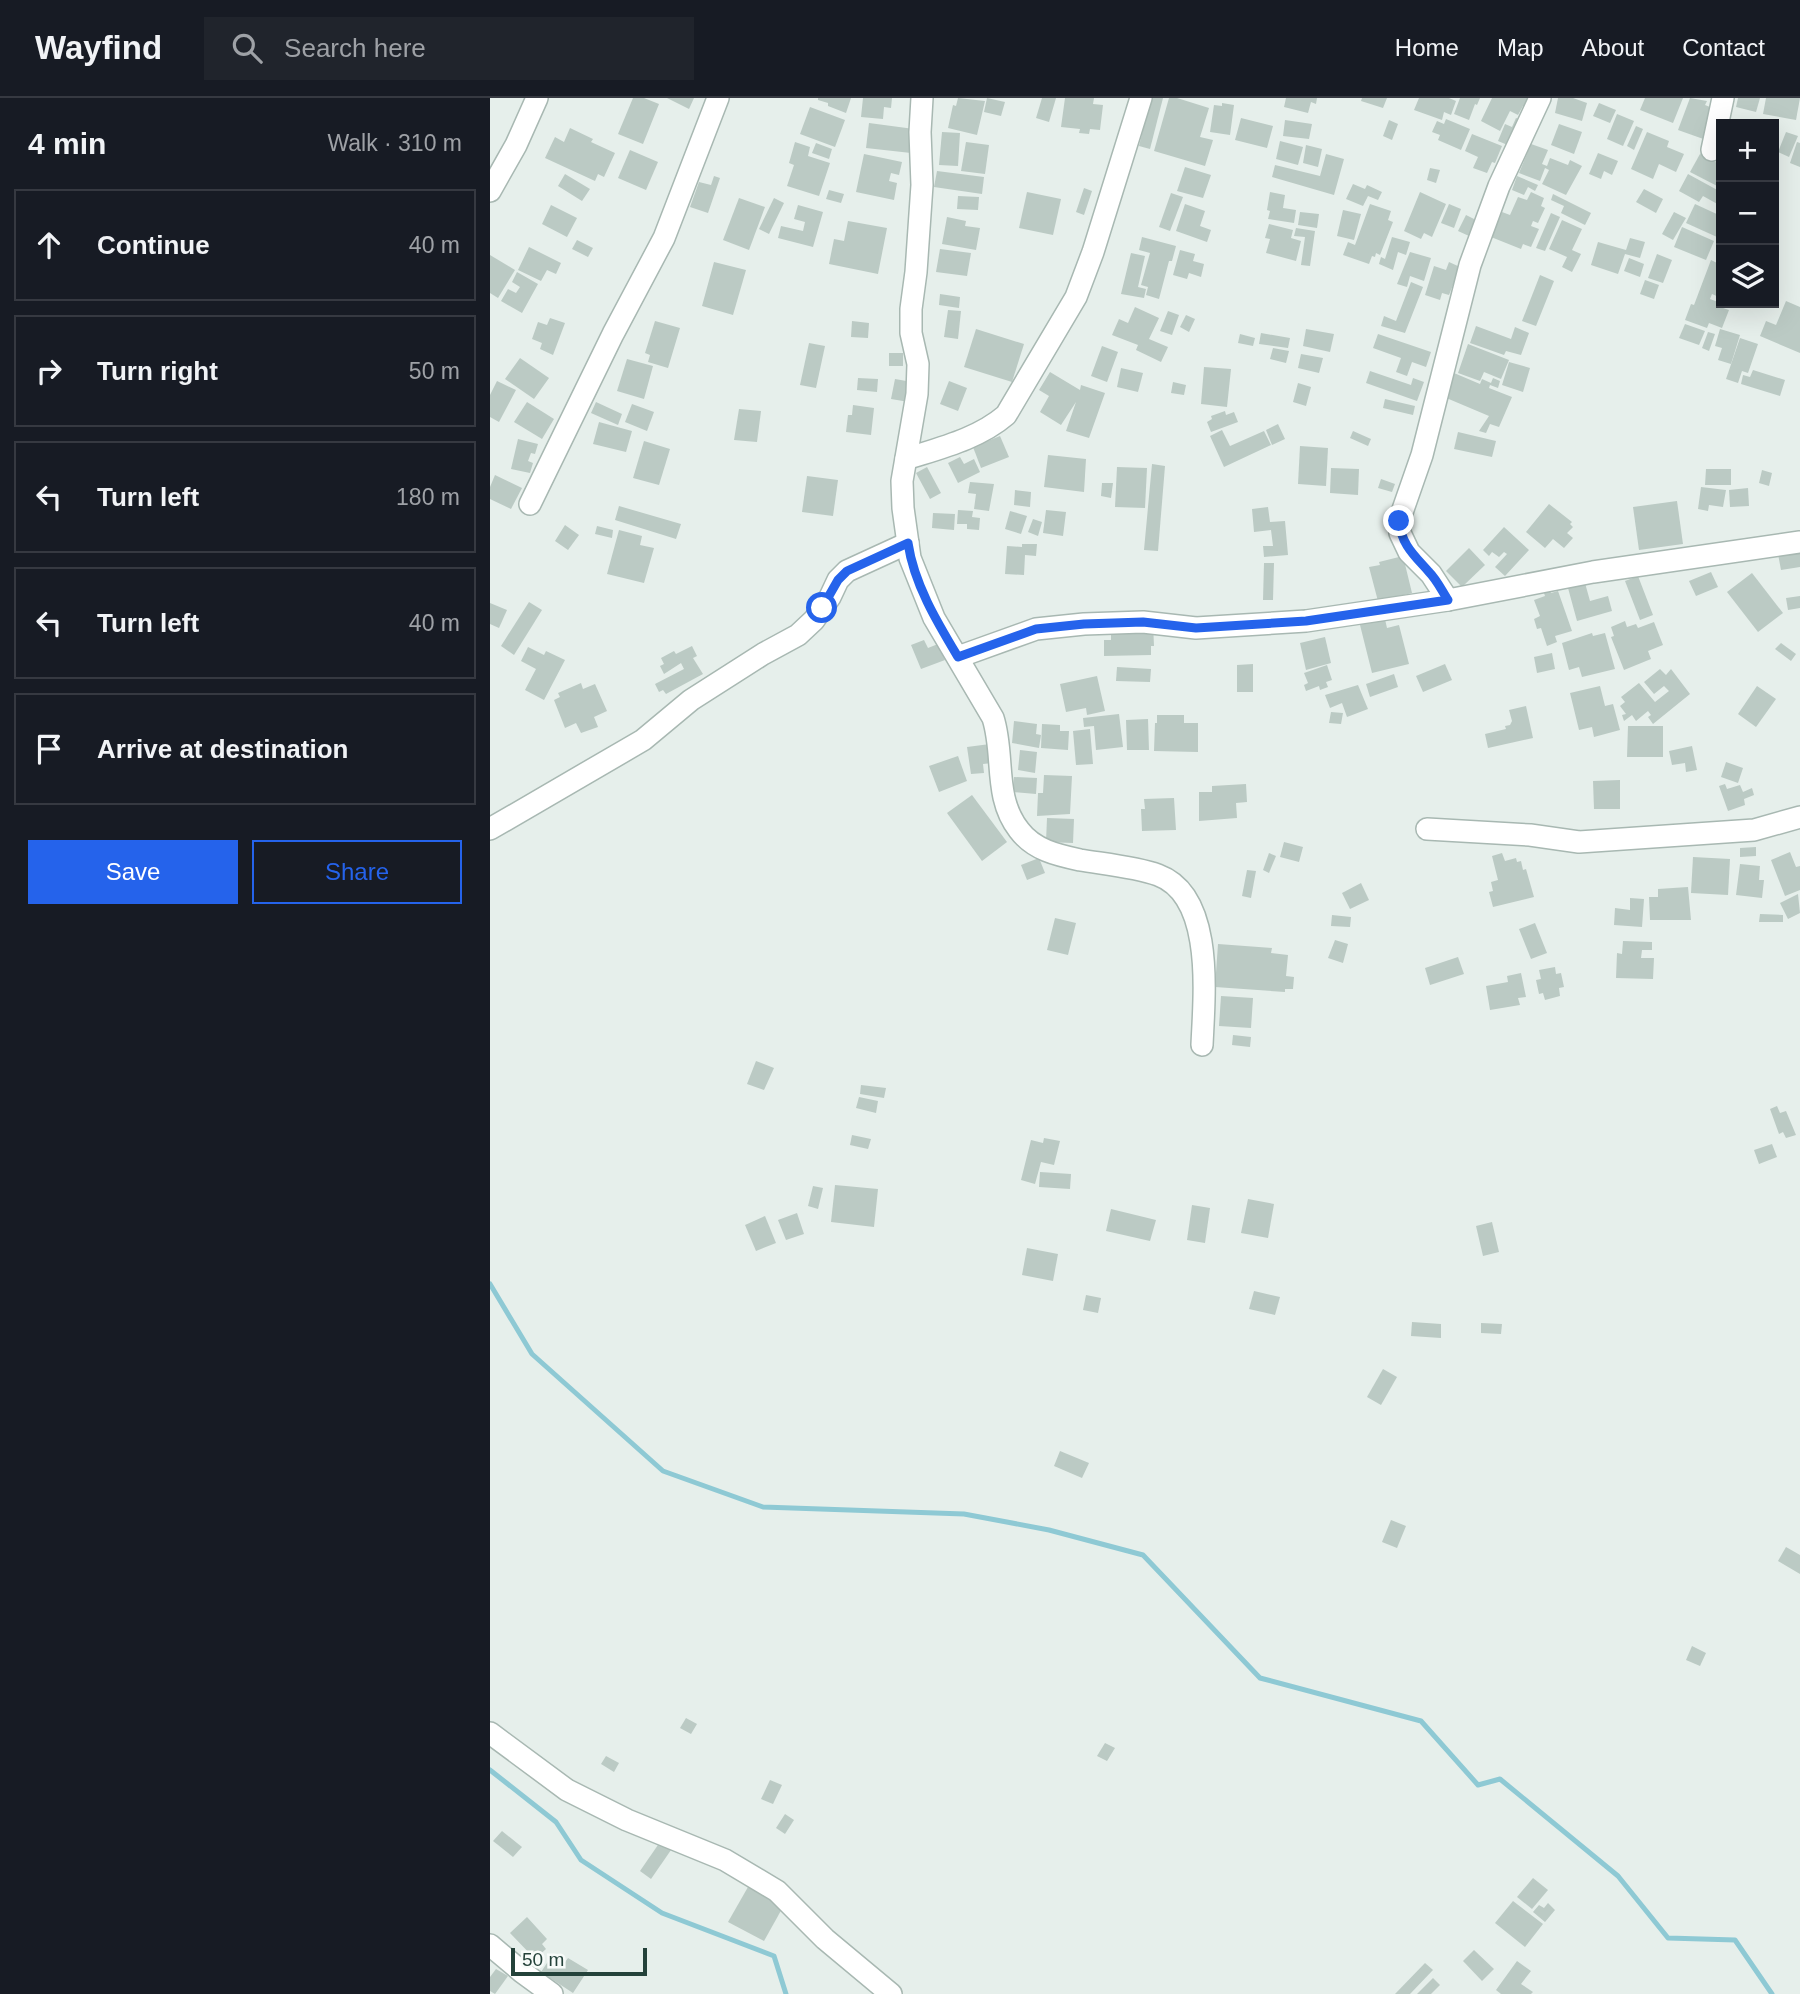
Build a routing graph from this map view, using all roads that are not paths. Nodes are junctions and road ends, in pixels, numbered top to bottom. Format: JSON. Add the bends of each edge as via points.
{"nodes":[{"id":1,"x":537,"y":98,"type":"edge"},
{"id":2,"x":718,"y":98,"type":"edge"},
{"id":3,"x":922,"y":98,"type":"edge"},
{"id":4,"x":1141,"y":98,"type":"edge"},
{"id":5,"x":1539,"y":98,"type":"edge"},
{"id":6,"x":1723,"y":98,"type":"edge"},
{"id":7,"x":1712,"y":150,"type":"dead end"},
{"id":8,"x":490,"y":191,"type":"edge"},
{"id":9,"x":906,"y":459,"type":"junction"},
{"id":10,"x":530,"y":504,"type":"dead end"},
{"id":11,"x":1800,"y":542,"type":"edge"},
{"id":12,"x":908,"y":543,"type":"junction"},
{"id":13,"x":1448,"y":600,"type":"junction"},
{"id":14,"x":958,"y":657,"type":"junction"},
{"id":15,"x":1800,"y":817,"type":"edge"},
{"id":16,"x":490,"y":829,"type":"edge"},
{"id":17,"x":1427,"y":829,"type":"dead end"},
{"id":18,"x":1202,"y":1045,"type":"dead end"},
{"id":19,"x":490,"y":1733,"type":"edge"},
{"id":20,"x":490,"y":1945,"type":"edge"},
{"id":21,"x":552,"y":1994,"type":"edge"},
{"id":22,"x":891,"y":1994,"type":"edge"}],
"edges":[{"from":1,"to":8,"type":"street"},
{"from":2,"to":10,"type":"street","via":[[664,238]]},
{"from":3,"to":9,"type":"street","via":[[922,185],[911,309],[917,394]]},
{"from":4,"to":9,"type":"street","via":[[1076,298],[1006,415],[975,435]]},
{"from":5,"to":13,"type":"street","via":[[1470,265],[1422,455],[1399,521],[1409,552]]},
{"from":6,"to":7,"type":"street"},
{"from":9,"to":12,"type":"street","via":[[902,481]]},
{"from":11,"to":13,"type":"street","via":[[1593,572]]},
{"from":12,"to":14,"type":"street","via":[[934,618]]},
{"from":12,"to":16,"type":"street","via":[[847,571],[814,620],[798,635],[691,700],[643,740]]},
{"from":13,"to":14,"type":"street","via":[[1306,621],[1196,628],[1143,622],[1036,629]]},
{"from":14,"to":18,"type":"street","via":[[993,718],[1001,790],[1020,831],[1036,846],[1057,855],[1160,875],[1183,891],[1197,919],[1204,996]]},
{"from":15,"to":17,"type":"street","via":[[1754,830],[1578,842]]},
{"from":19,"to":22,"type":"street","via":[[567,1790],[725,1860],[777,1891]]},
{"from":20,"to":21,"type":"street"}]}
